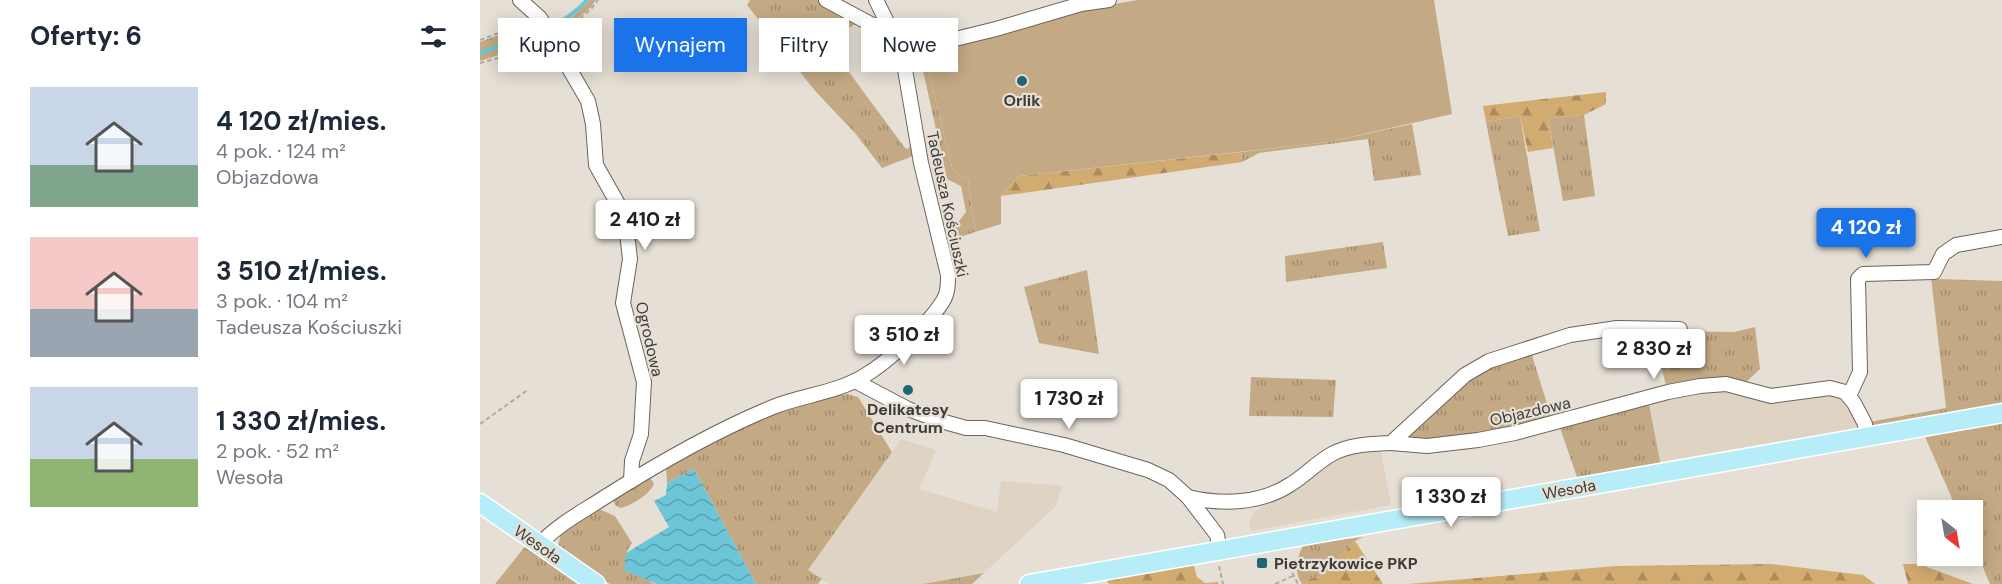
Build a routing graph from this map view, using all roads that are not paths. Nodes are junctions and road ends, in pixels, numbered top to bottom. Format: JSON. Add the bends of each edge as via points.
{"nodes":[{"id":1,"x":520,"y":0,"type":"edge"},
{"id":2,"x":826,"y":0,"type":"edge"},
{"id":3,"x":876,"y":0,"type":"edge"},
{"id":4,"x":1109,"y":0,"type":"edge"},
{"id":5,"x":885,"y":18,"type":"edge"},
{"id":6,"x":861,"y":19,"type":"edge"},
{"id":7,"x":958,"y":38,"type":"edge"},
{"id":8,"x":905,"y":72,"type":"edge"},
{"id":9,"x":2002,"y":237,"type":"edge"},
{"id":10,"x":1680,"y":329,"type":"dead end"},
{"id":11,"x":855,"y":381,"type":"junction"},
{"id":12,"x":1849,"y":396,"type":"junction"},
{"id":13,"x":2002,"y":413,"type":"edge"},
{"id":14,"x":1866,"y":437,"type":"junction"},
{"id":15,"x":1391,"y":443,"type":"junction"},
{"id":16,"x":631,"y":481,"type":"junction"},
{"id":17,"x":1188,"y":497,"type":"junction"},
{"id":18,"x":480,"y":503,"type":"edge"},
{"id":19,"x":538,"y":545,"type":"junction"},
{"id":20,"x":1219,"y":558,"type":"junction"},
{"id":21,"x":596,"y":584,"type":"edge"},
{"id":22,"x":1029,"y":584,"type":"edge"}],
"edges":[{"from":1,"to":16,"type":"street","name":"Ogrodowa","via":[[541,20],[588,101],[596,165],[618,204],[627,233],[630,258],[623,303],[644,382],[641,434],[632,461]]},
{"from":2,"to":6,"type":"street"},
{"from":3,"to":5,"type":"street","name":"Tadeusza Kościuszki"},
{"from":4,"to":7,"type":"street","via":[[1081,4]]},
{"from":8,"to":11,"type":"street","name":"Tadeusza Kościuszki","via":[[948,288],[944,300],[927,321],[885,361]]},
{"from":9,"to":12,"type":"street","via":[[1956,245],[1943,254],[1934,272],[1863,274],[1858,279],[1860,372]]},
{"from":10,"to":15,"type":"street","via":[[1617,328],[1570,335],[1489,361],[1465,375]]},
{"from":11,"to":16,"type":"street","name":"Tadeusza Kościuszki","via":[[776,405],[704,439]]},
{"from":11,"to":17,"type":"street","via":[[908,409],[966,429],[985,428],[1064,445],[1148,470],[1169,480]]},
{"from":12,"to":14,"type":"street","via":[[1864,424]]},
{"from":12,"to":15,"type":"street","name":"Objazdowa","via":[[1830,388],[1771,396],[1726,384],[1700,386],[1515,433],[1427,446]]},
{"from":13,"to":14,"type":"main road","name":"Wesoła"},
{"from":14,"to":20,"type":"main road","name":"Wesoła"},
{"from":15,"to":17,"type":"street","name":"Objazdowa","via":[[1364,444],[1334,453],[1292,484],[1250,501]]},
{"from":16,"to":19,"type":"street","name":"Tadeusza Kościuszki","via":[[561,525]]},
{"from":17,"to":20,"type":"street","via":[[1217,535]]},
{"from":18,"to":19,"type":"main road","name":"Wesoła"},
{"from":19,"to":21,"type":"main road","name":"Wesoła"},
{"from":20,"to":22,"type":"main road","name":"Wesoła"}]}
